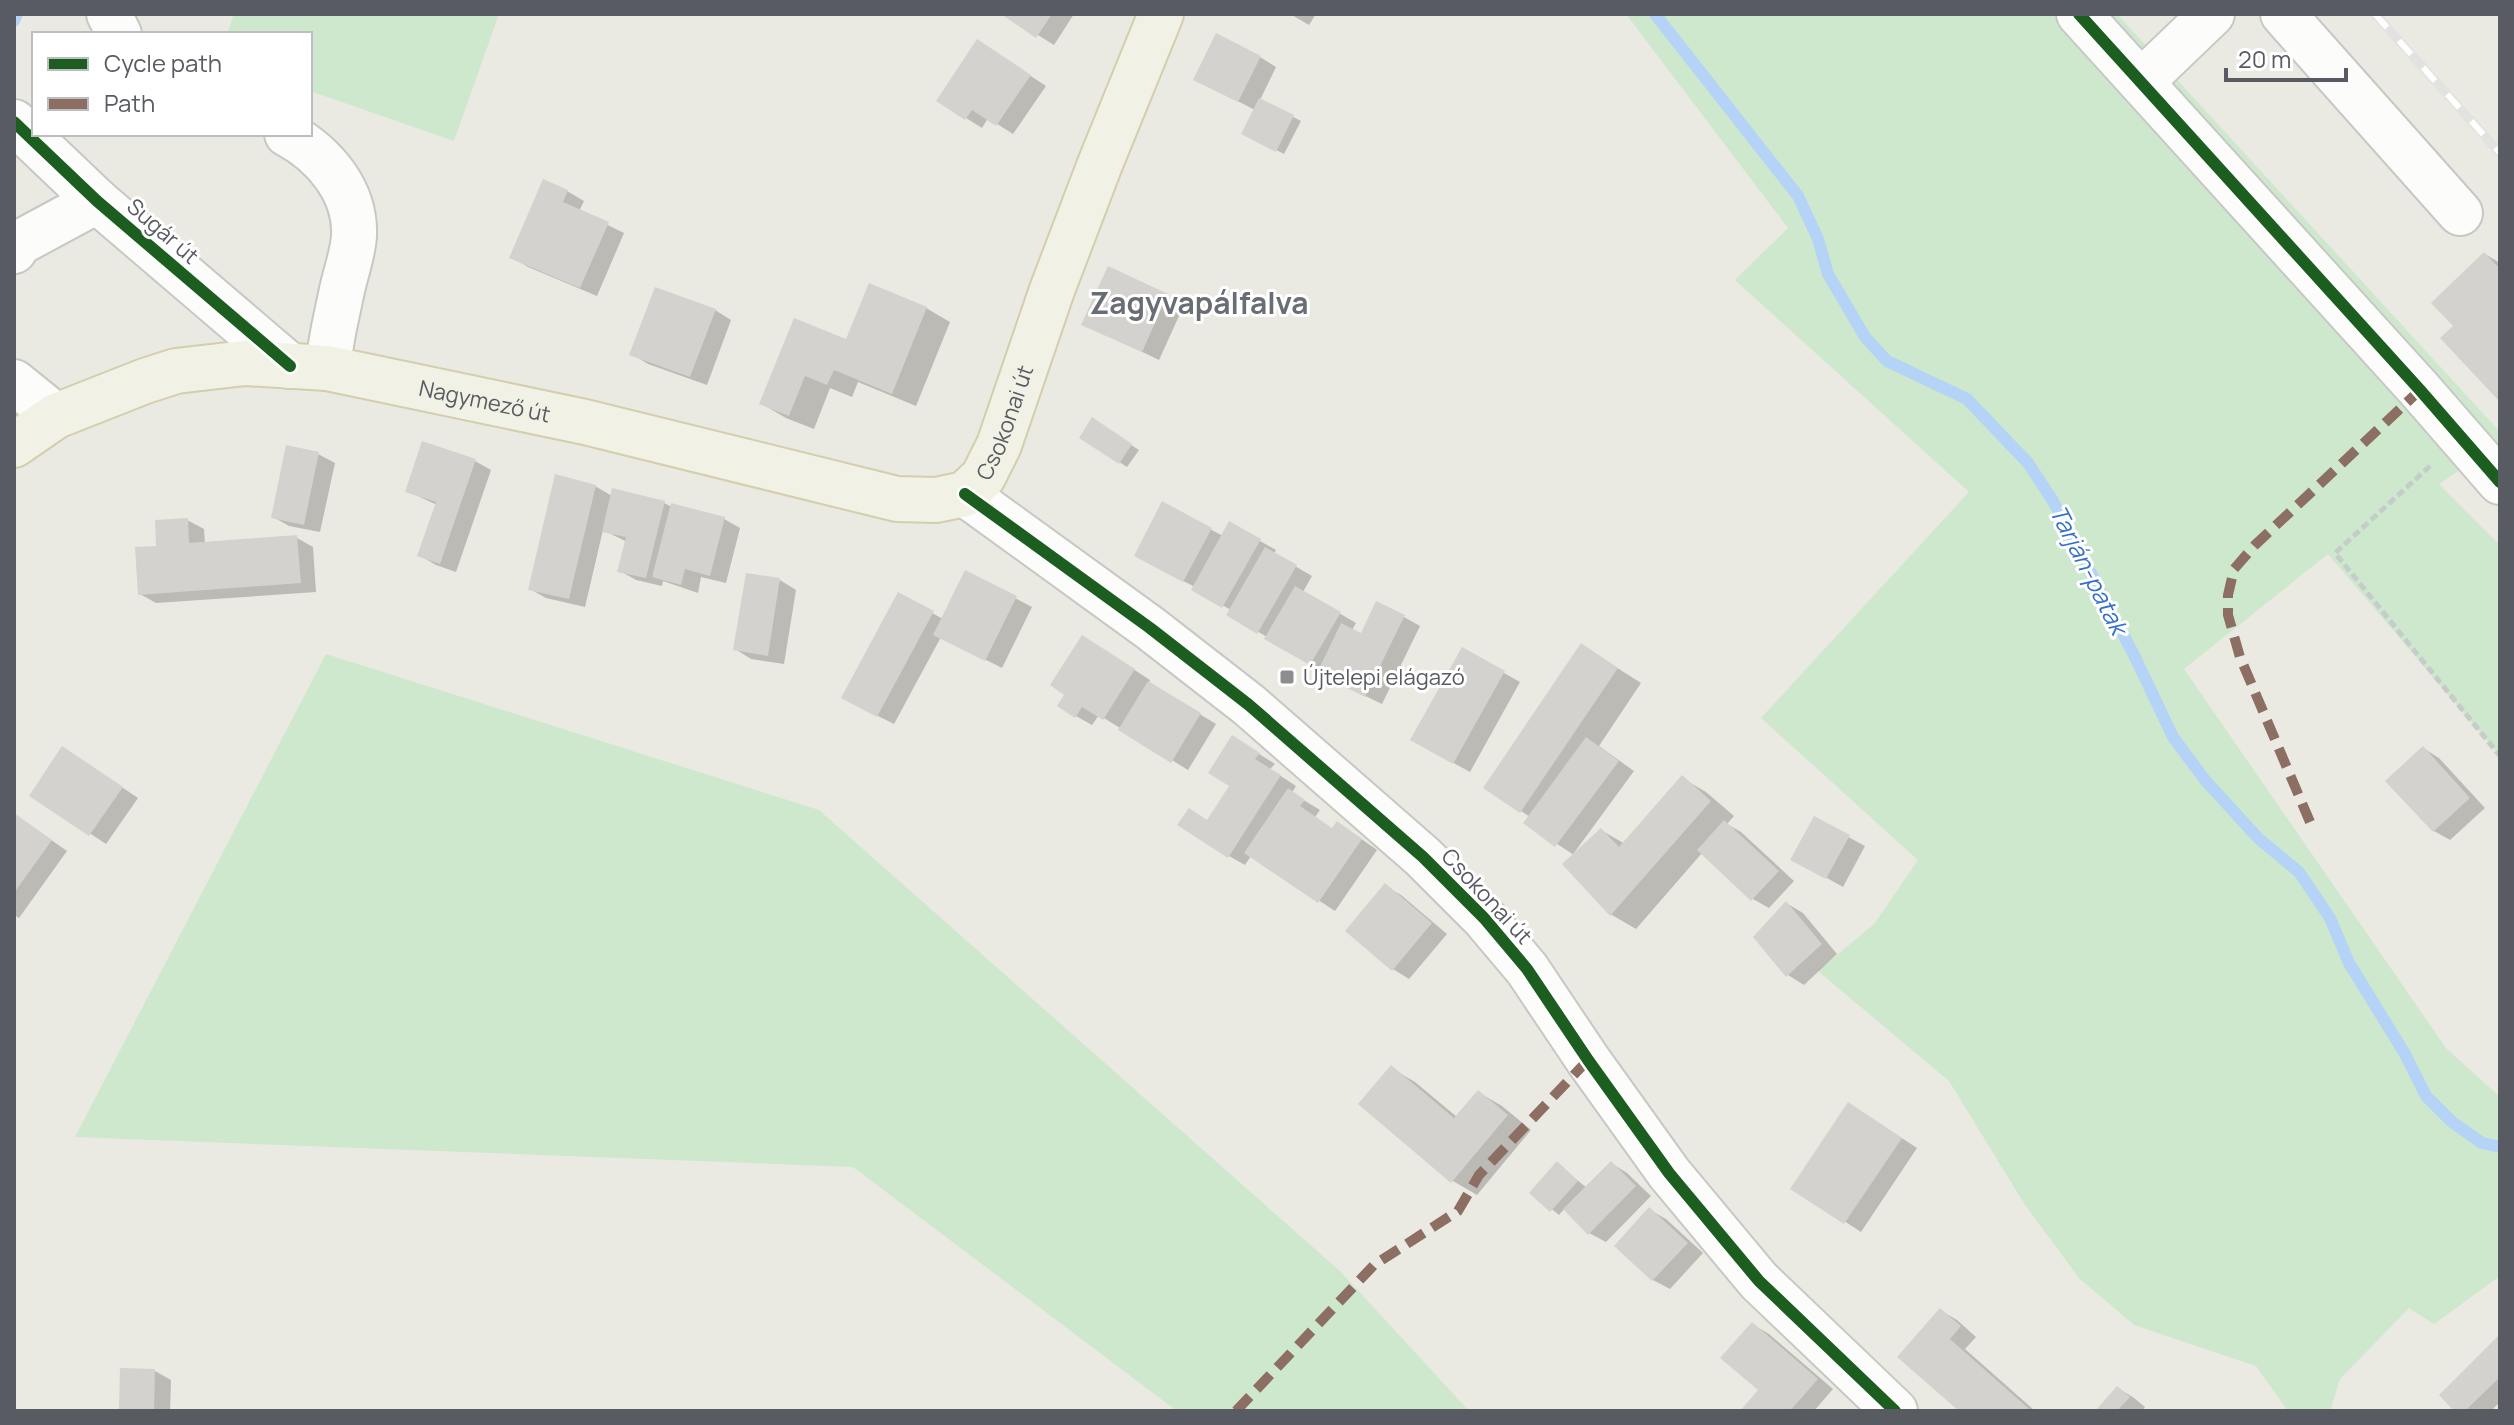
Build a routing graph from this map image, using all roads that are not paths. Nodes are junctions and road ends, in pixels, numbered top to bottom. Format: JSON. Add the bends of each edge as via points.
{"nodes":[{"id":1,"x":109,"y":14,"type":"edge"},
{"id":2,"x":1161,"y":14,"type":"edge"},
{"id":3,"x":2079,"y":14,"type":"edge"},
{"id":4,"x":2212,"y":14,"type":"edge"},
{"id":5,"x":2283,"y":14,"type":"edge"},
{"id":6,"x":118,"y":32,"type":"edge"},
{"id":7,"x":2141,"y":82,"type":"junction"},
{"id":8,"x":14,"y":122,"type":"edge"},
{"id":9,"x":290,"y":136,"type":"edge"},
{"id":10,"x":97,"y":201,"type":"junction"},
{"id":11,"x":2460,"y":213,"type":"dead end"},
{"id":12,"x":14,"y":251,"type":"edge"},
{"id":13,"x":308,"y":367,"type":"junction"},
{"id":14,"x":14,"y":382,"type":"edge"},
{"id":15,"x":56,"y":416,"type":"junction"},
{"id":16,"x":14,"y":445,"type":"edge"},
{"id":17,"x":2481,"y":461,"type":"edge"},
{"id":18,"x":965,"y":494,"type":"junction"},
{"id":19,"x":1895,"y":1411,"type":"edge"}],
"edges":[{"from":1,"to":6,"type":"street"},
{"from":2,"to":18,"type":"main road","name":"Csokonai út","via":[[1052,290],[999,445],[983,477]]},
{"from":3,"to":7,"type":"street"},
{"from":4,"to":7,"type":"street"},
{"from":5,"to":11,"type":"street"},
{"from":7,"to":17,"type":"street"},
{"from":8,"to":10,"type":"street","name":"Sugár út"},
{"from":9,"to":13,"type":"street","via":[[328,165],[341,183],[354,237]]},
{"from":10,"to":12,"type":"street","via":[[19,243]]},
{"from":10,"to":13,"type":"street","name":"Sugár út"},
{"from":13,"to":15,"type":"main road","name":"Nagymező út","via":[[245,363],[176,371]]},
{"from":13,"to":18,"type":"main road","name":"Nagymező út","via":[[585,422],[897,499]]},
{"from":14,"to":15,"type":"street"},
{"from":15,"to":16,"type":"main road","name":"Nagymező út"},
{"from":18,"to":19,"type":"street","name":"Csokonai út","via":[[1249,705],[1423,857],[1527,969],[1669,1173],[1759,1281]]}]}
